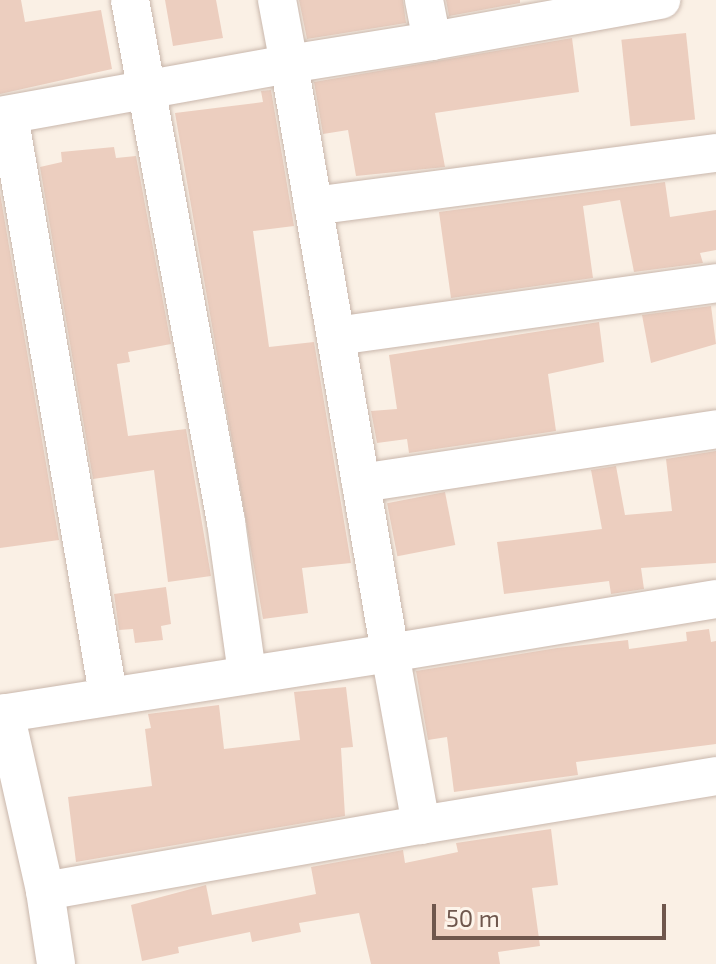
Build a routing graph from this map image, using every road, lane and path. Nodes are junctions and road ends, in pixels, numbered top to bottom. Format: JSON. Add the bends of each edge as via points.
{"nodes":[{"id":1,"x":130,"y":0,"type":"edge"},
{"id":2,"x":277,"y":0,"type":"edge"},
{"id":3,"x":424,"y":0,"type":"edge"},
{"id":4,"x":661,"y":0,"type":"edge"},
{"id":5,"x":432,"y":41,"type":"junction"},
{"id":6,"x":289,"y":64,"type":"junction"},
{"id":7,"x":147,"y":87,"type":"junction"},
{"id":8,"x":4,"y":116,"type":"edge"},
{"id":9,"x":716,"y":153,"type":"edge"},
{"id":10,"x":313,"y":206,"type":"junction"},
{"id":11,"x":716,"y":283,"type":"edge"},
{"id":12,"x":336,"y":336,"type":"junction"},
{"id":13,"x":716,"y":429,"type":"edge"},
{"id":14,"x":361,"y":483,"type":"junction"},
{"id":15,"x":716,"y":599,"type":"edge"},
{"id":16,"x":390,"y":653,"type":"junction"},
{"id":17,"x":247,"y":673,"type":"junction"},
{"id":18,"x":108,"y":694,"type":"junction"},
{"id":19,"x":2,"y":713,"type":"edge"},
{"id":20,"x":716,"y":776,"type":"edge"},
{"id":21,"x":421,"y":825,"type":"junction"},
{"id":22,"x":45,"y":891,"type":"junction"},
{"id":23,"x":56,"y":964,"type":"edge"}],
"edges":[{"from":1,"to":7,"type":"street"},
{"from":2,"to":6,"type":"street"},
{"from":3,"to":5,"type":"street"},
{"from":4,"to":5,"type":"street"},
{"from":5,"to":6,"type":"street"},
{"from":6,"to":7,"type":"street"},
{"from":6,"to":10,"type":"street"},
{"from":7,"to":8,"type":"street"},
{"from":7,"to":17,"type":"street","via":[[226,522]]},
{"from":8,"to":18,"type":"street"},
{"from":9,"to":10,"type":"street"},
{"from":10,"to":12,"type":"street"},
{"from":11,"to":12,"type":"street"},
{"from":12,"to":14,"type":"street"},
{"from":13,"to":14,"type":"street"},
{"from":14,"to":16,"type":"street"},
{"from":15,"to":16,"type":"street"},
{"from":16,"to":17,"type":"street"},
{"from":16,"to":21,"type":"street"},
{"from":17,"to":18,"type":"street"},
{"from":18,"to":19,"type":"street"},
{"from":19,"to":22,"type":"street"},
{"from":20,"to":21,"type":"street"},
{"from":21,"to":22,"type":"street"},
{"from":22,"to":23,"type":"street"}]}
